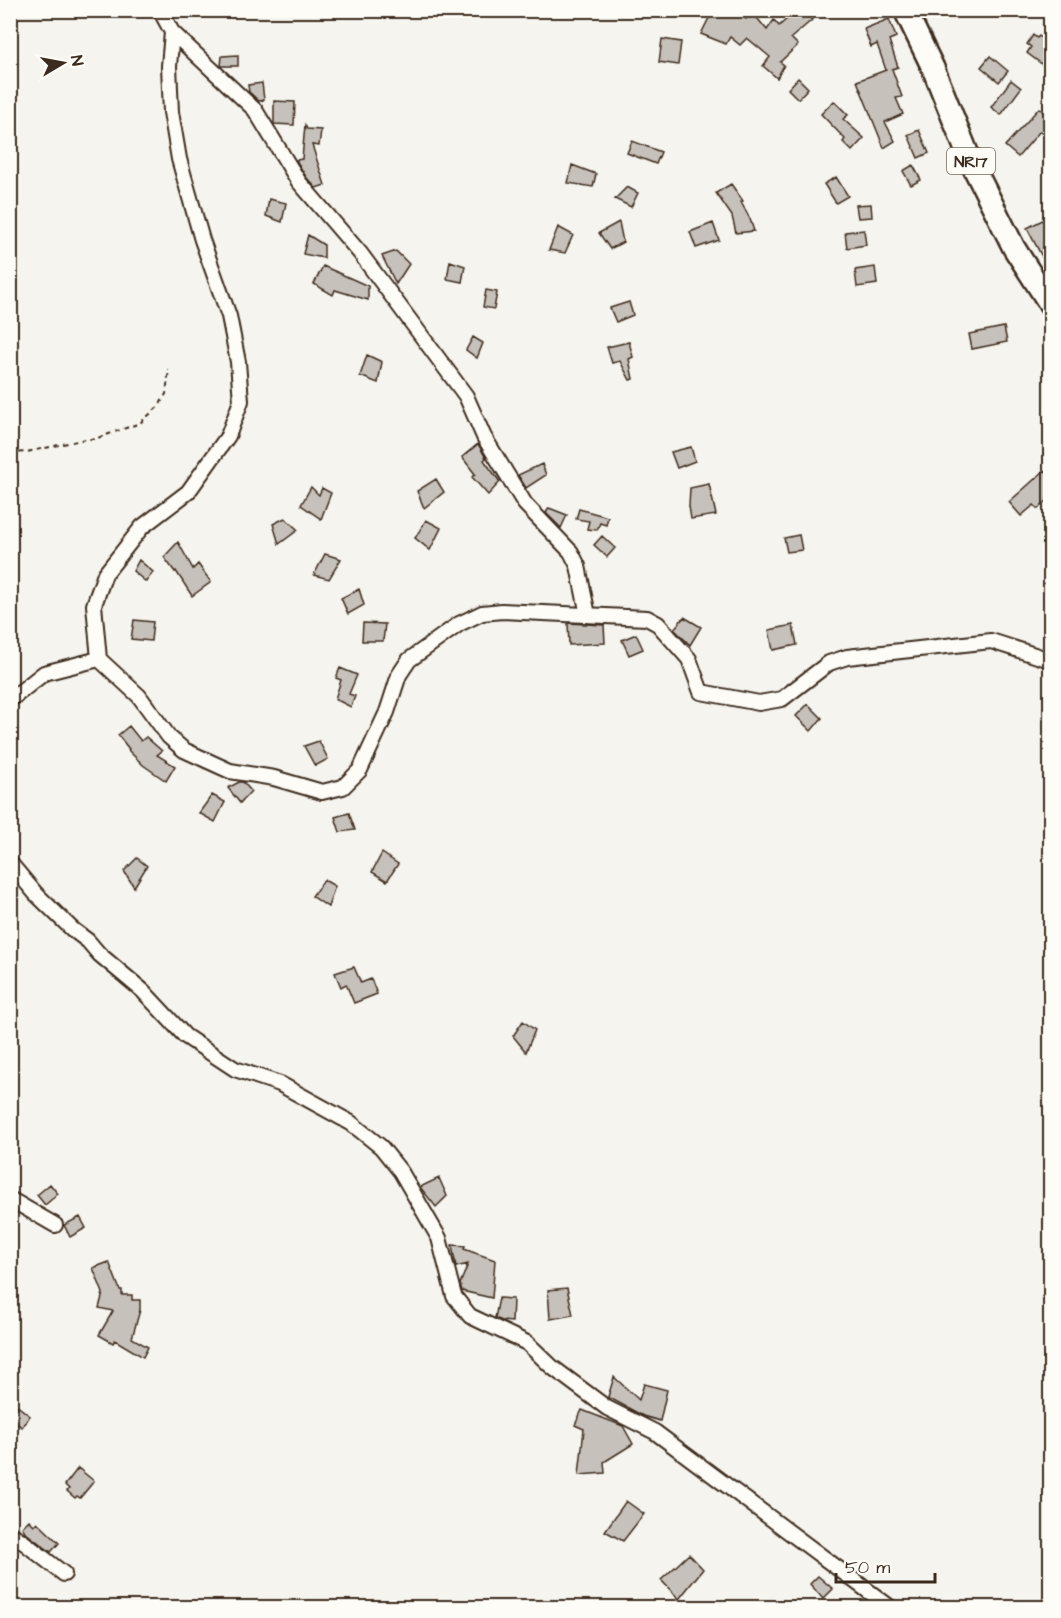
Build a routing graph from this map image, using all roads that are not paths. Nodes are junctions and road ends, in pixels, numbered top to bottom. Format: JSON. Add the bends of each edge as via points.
{"nodes":[{"id":1,"x":160,"y":10,"type":"edge"},
{"id":2,"x":905,"y":10,"type":"edge"},
{"id":3,"x":172,"y":32,"type":"junction"},
{"id":4,"x":1050,"y":304,"type":"edge"},
{"id":5,"x":588,"y":615,"type":"junction"},
{"id":6,"x":99,"y":659,"type":"junction"},
{"id":7,"x":1050,"y":660,"type":"edge"},
{"id":8,"x":10,"y":700,"type":"edge"},
{"id":9,"x":10,"y":863,"type":"edge"},
{"id":10,"x":10,"y":1199,"type":"edge"},
{"id":11,"x":55,"y":1225,"type":"dead end"},
{"id":12,"x":10,"y":1533,"type":"edge"},
{"id":13,"x":64,"y":1574,"type":"dead end"},
{"id":14,"x":891,"y":1608,"type":"edge"}],
"edges":[{"from":1,"to":3,"type":"street"},
{"from":2,"to":4,"type":"main road","number":"NR17","via":[[970,160],[1014,248]]},
{"from":3,"to":5,"type":"street","via":[[255,110],[298,182],[360,252],[466,396],[484,437],[525,504],[570,552],[578,566]]},
{"from":3,"to":6,"type":"street","via":[[171,111],[179,159],[229,316],[241,401],[228,436],[188,492],[142,527],[105,574],[94,605]]},
{"from":5,"to":6,"type":"street","via":[[502,611],[482,613],[459,624],[409,660],[399,675],[360,770],[343,787],[322,792],[274,777],[230,771],[184,750],[169,737],[139,696]]},
{"from":5,"to":7,"type":"street","via":[[647,618],[658,624],[689,658],[701,692],[759,703],[782,699],[829,663],[847,657],[991,641]]},
{"from":6,"to":8,"type":"street","via":[[44,673]]},
{"from":9,"to":14,"type":"street","via":[[36,894],[143,991],[185,1036],[235,1069],[279,1084],[351,1123],[381,1147],[401,1173],[438,1238],[454,1296],[470,1316],[527,1343],[607,1408],[655,1432]]},
{"from":10,"to":11,"type":"street"},
{"from":12,"to":13,"type":"street"}]}
